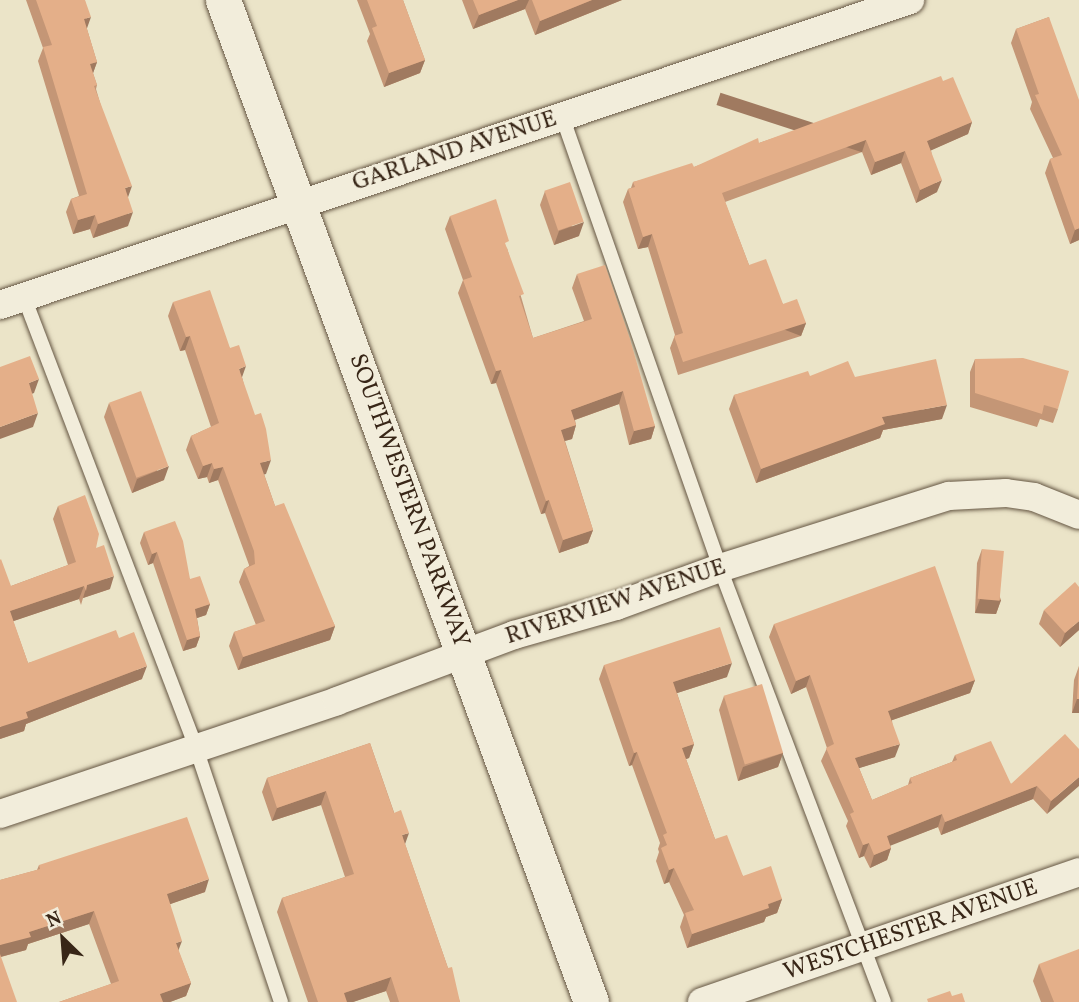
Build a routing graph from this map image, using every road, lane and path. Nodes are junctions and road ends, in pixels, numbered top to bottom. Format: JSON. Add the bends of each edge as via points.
{"nodes":[{"id":1,"x":223,"y":0,"type":"edge"},
{"id":2,"x":910,"y":0,"type":"edge"},
{"id":3,"x":562,"y":116,"type":"junction"},
{"id":4,"x":298,"y":203,"type":"junction"},
{"id":5,"x":12,"y":301,"type":"edge"},
{"id":6,"x":1079,"y":515,"type":"edge"},
{"id":7,"x":720,"y":568,"type":"junction"},
{"id":8,"x":464,"y":656,"type":"junction"},
{"id":9,"x":196,"y":748,"type":"junction"},
{"id":10,"x":0,"y":814,"type":"edge"},
{"id":11,"x":1079,"y":872,"type":"edge"},
{"id":12,"x":864,"y":947,"type":"junction"},
{"id":13,"x":281,"y":1002,"type":"edge"},
{"id":14,"x":591,"y":1002,"type":"edge"},
{"id":15,"x":702,"y":1002,"type":"edge"},
{"id":16,"x":884,"y":1002,"type":"edge"}],
"edges":[{"from":1,"to":4,"type":"street","name":"SOUTHWESTERN PARKWAY"},
{"from":2,"to":3,"type":"street","name":"GARLAND AVENUE"},
{"from":3,"to":4,"type":"street","name":"GARLAND AVENUE"},
{"from":3,"to":7,"type":"lane"},
{"from":4,"to":5,"type":"street","name":"GARLAND AVENUE"},
{"from":4,"to":8,"type":"street","name":"SOUTHWESTERN PARKWAY"},
{"from":5,"to":9,"type":"lane"},
{"from":6,"to":7,"type":"street","name":"RIVERVIEW AVENUE","via":[[1034,497],[1006,493],[949,496]]},
{"from":7,"to":8,"type":"street","name":"RIVERVIEW AVENUE","via":[[616,606],[514,635]]},
{"from":7,"to":12,"type":"lane"},
{"from":8,"to":9,"type":"street","name":"RIVERVIEW AVENUE"},
{"from":8,"to":14,"type":"street","name":"SOUTHWESTERN PARKWAY"},
{"from":9,"to":10,"type":"street","name":"RIVERVIEW AVENUE"},
{"from":9,"to":13,"type":"lane"},
{"from":11,"to":12,"type":"street","name":"WESTCHESTER AVENUE"},
{"from":12,"to":15,"type":"street","name":"WESTCHESTER AVENUE"},
{"from":12,"to":16,"type":"lane"}]}
